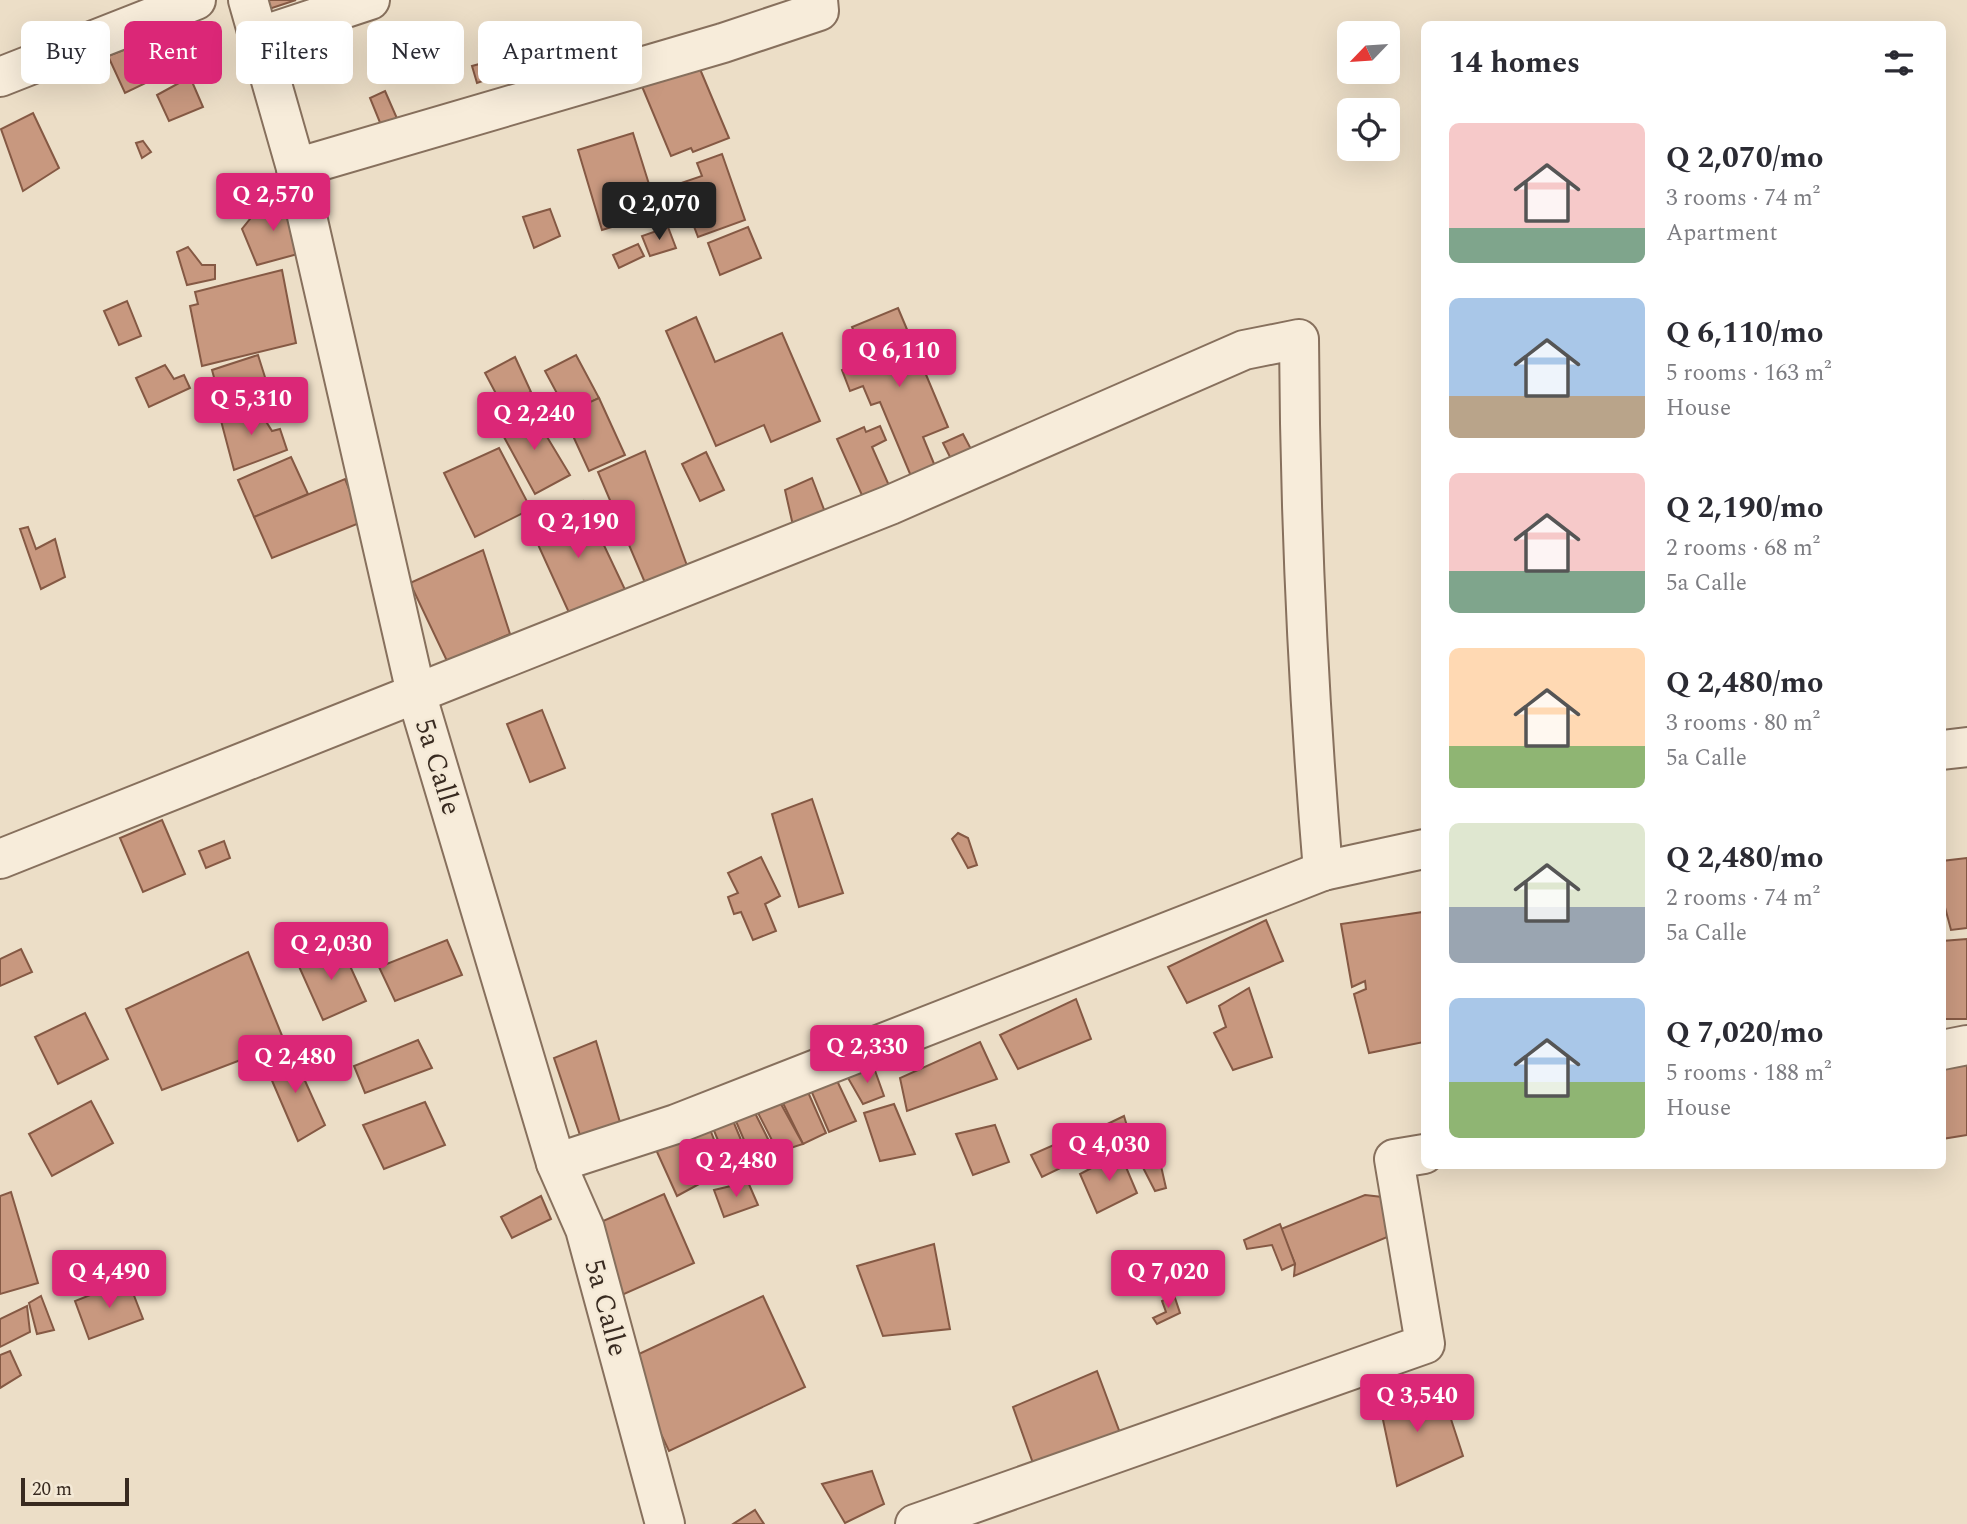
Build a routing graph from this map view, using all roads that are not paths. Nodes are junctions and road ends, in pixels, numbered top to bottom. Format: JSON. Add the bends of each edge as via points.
{"nodes":[{"id":1,"x":196,"y":0,"type":"edge"},
{"id":2,"x":248,"y":0,"type":"edge"},
{"id":3,"x":370,"y":0,"type":"edge"},
{"id":4,"x":818,"y":0,"type":"edge"},
{"id":5,"x":254,"y":21,"type":"edge"},
{"id":6,"x":306,"y":21,"type":"edge"},
{"id":7,"x":0,"y":77,"type":"edge"},
{"id":8,"x":272,"y":84,"type":"edge"},
{"id":9,"x":296,"y":168,"type":"junction"},
{"id":10,"x":416,"y":693,"type":"junction"},
{"id":11,"x":1967,"y":747,"type":"edge"},
{"id":12,"x":1946,"y":750,"type":"edge"},
{"id":13,"x":1421,"y":850,"type":"edge"},
{"id":14,"x":0,"y":859,"type":"edge"},
{"id":15,"x":1323,"y":871,"type":"junction"},
{"id":16,"x":1967,"y":1045,"type":"edge"},
{"id":17,"x":1946,"y":1049,"type":"edge"},
{"id":18,"x":1421,"y":1154,"type":"edge"},
{"id":19,"x":555,"y":1163,"type":"junction"},
{"id":20,"x":665,"y":1524,"type":"edge"},
{"id":21,"x":915,"y":1524,"type":"edge"}],
"edges":[{"from":1,"to":7,"type":"street"},
{"from":2,"to":5,"type":"street","name":"5a Calle"},
{"from":3,"to":6,"type":"street"},
{"from":4,"to":9,"type":"street","via":[[819,11],[723,43]]},
{"from":8,"to":9,"type":"street","name":"5a Calle"},
{"from":9,"to":10,"type":"street","name":"5a Calle"},
{"from":10,"to":14,"type":"street"},
{"from":10,"to":15,"type":"street","via":[[890,505],[1244,350],[1299,339],[1300,520]]},
{"from":10,"to":19,"type":"street","name":"5a Calle"},
{"from":11,"to":12,"type":"street"},
{"from":13,"to":15,"type":"street"},
{"from":15,"to":19,"type":"street","via":[[676,1124]]},
{"from":16,"to":17,"type":"street"},
{"from":18,"to":21,"type":"street","via":[[1394,1159],[1425,1344]]},
{"from":19,"to":20,"type":"street","name":"5a Calle","via":[[585,1230]]}]}
